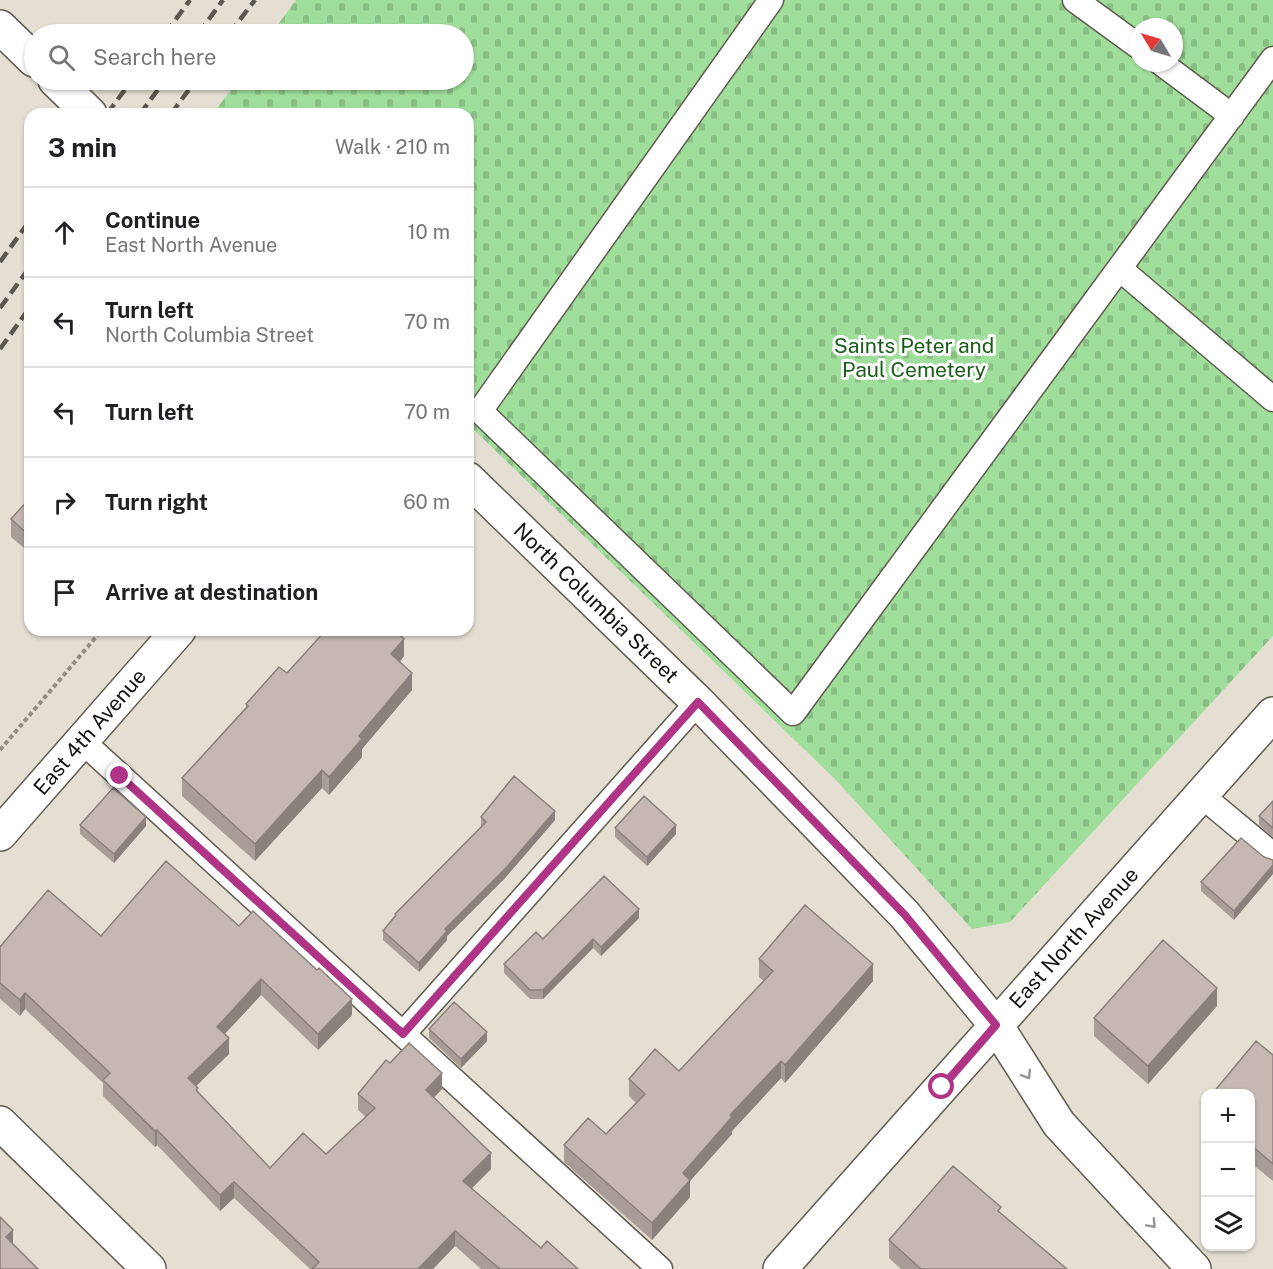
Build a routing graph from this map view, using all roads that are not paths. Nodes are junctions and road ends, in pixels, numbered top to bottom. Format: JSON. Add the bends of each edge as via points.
{"nodes":[{"id":1,"x":771,"y":0,"type":"edge"},
{"id":2,"x":1075,"y":0,"type":"edge"},
{"id":3,"x":0,"y":27,"type":"edge"},
{"id":4,"x":1129,"y":39,"type":"edge"},
{"id":5,"x":24,"y":50,"type":"edge"},
{"id":6,"x":1273,"y":59,"type":"edge"},
{"id":7,"x":1173,"y":72,"type":"edge"},
{"id":8,"x":65,"y":90,"type":"edge"},
{"id":9,"x":84,"y":108,"type":"edge"},
{"id":10,"x":1232,"y":116,"type":"junction"},
{"id":11,"x":1120,"y":268,"type":"junction"},
{"id":12,"x":1273,"y":399,"type":"edge"},
{"id":13,"x":474,"y":485,"type":"edge"},
{"id":14,"x":174,"y":636,"type":"edge"},
{"id":15,"x":698,"y":702,"type":"junction"},
{"id":16,"x":1273,"y":714,"type":"edge"},
{"id":17,"x":82,"y":741,"type":"junction"},
{"id":18,"x":1201,"y":795,"type":"junction"},
{"id":19,"x":0,"y":834,"type":"edge"},
{"id":20,"x":1273,"y":855,"type":"edge"},
{"id":21,"x":996,"y":1025,"type":"junction"},
{"id":22,"x":403,"y":1034,"type":"junction"},
{"id":23,"x":0,"y":1123,"type":"edge"},
{"id":24,"x":149,"y":1269,"type":"edge"},
{"id":25,"x":660,"y":1269,"type":"edge"},
{"id":26,"x":780,"y":1269,"type":"edge"},
{"id":27,"x":1194,"y":1269,"type":"edge"}],
"edges":[{"from":1,"to":11,"type":"lane","via":[[480,411],[793,713]]},
{"from":2,"to":4,"type":"lane"},
{"from":3,"to":5,"type":"street"},
{"from":6,"to":10,"type":"lane"},
{"from":7,"to":10,"type":"lane"},
{"from":8,"to":9,"type":"street"},
{"from":10,"to":11,"type":"lane"},
{"from":11,"to":12,"type":"lane"},
{"from":13,"to":15,"type":"street","name":"North Columbia Street"},
{"from":14,"to":17,"type":"street","name":"East 4th Avenue"},
{"from":15,"to":21,"type":"street","name":"North Columbia Street","via":[[904,914]]},
{"from":15,"to":22,"type":"lane"},
{"from":16,"to":18,"type":"street","name":"East North Avenue"},
{"from":17,"to":19,"type":"street","name":"East 4th Avenue"},
{"from":17,"to":22,"type":"lane"},
{"from":18,"to":20,"type":"lane"},
{"from":18,"to":21,"type":"street","name":"East North Avenue"},
{"from":21,"to":26,"type":"street","name":"East North Avenue"},
{"from":21,"to":27,"type":"street","name":"North Columbia Street","one_way":true,"via":[[1059,1124]]},
{"from":22,"to":25,"type":"lane"},
{"from":23,"to":24,"type":"street"}]}
